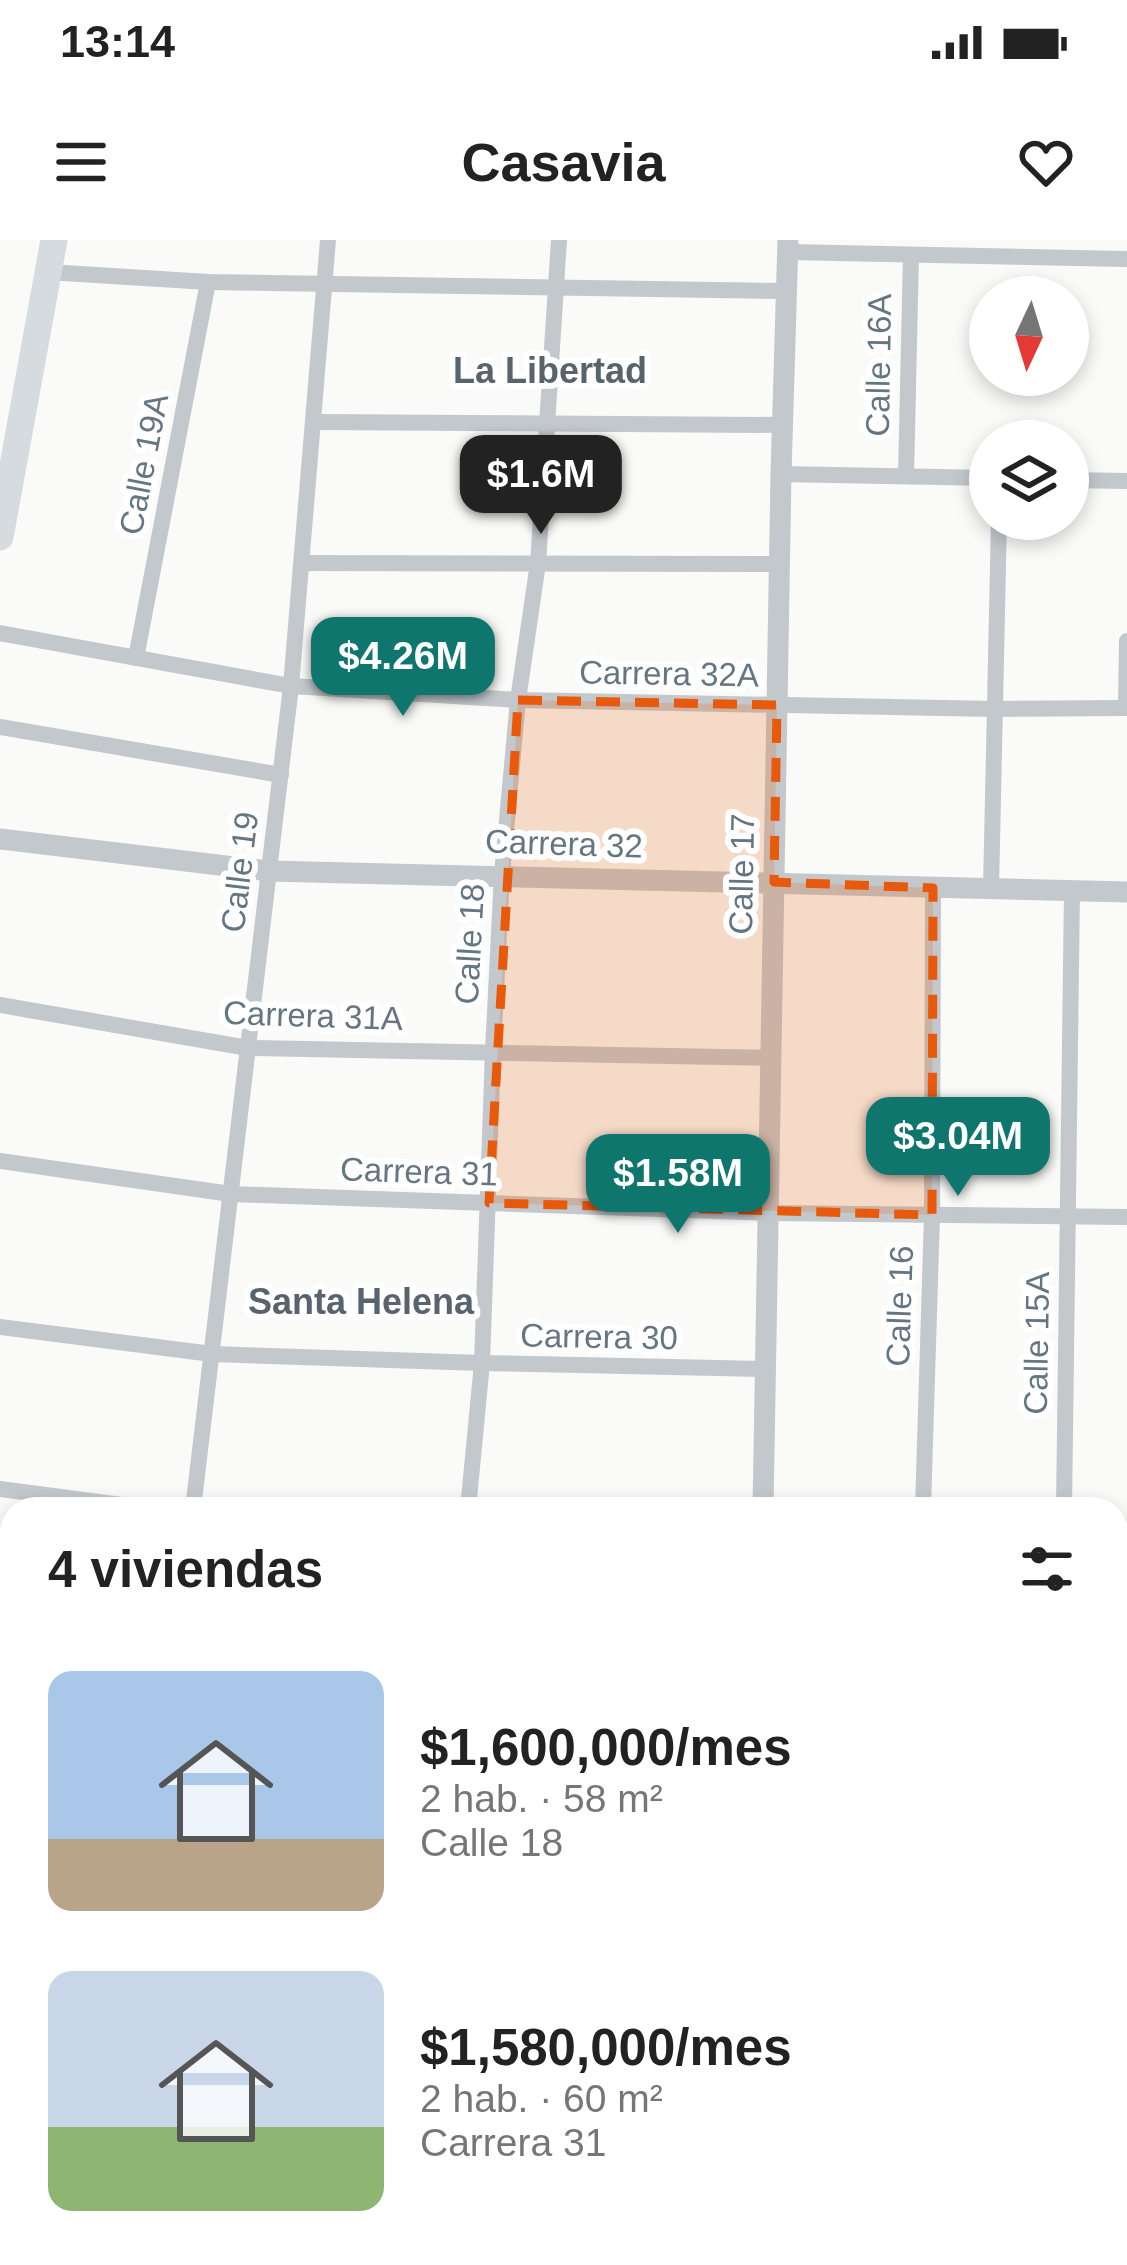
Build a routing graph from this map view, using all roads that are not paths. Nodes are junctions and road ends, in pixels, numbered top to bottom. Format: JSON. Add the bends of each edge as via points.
{"nodes":[{"id":1,"x":328,"y":240,"type":"edge"},
{"id":2,"x":559,"y":240,"type":"edge"},
{"id":3,"x":47,"y":241,"type":"edge"},
{"id":4,"x":788,"y":246,"type":"edge"},
{"id":5,"x":1005,"y":248,"type":"edge"},
{"id":6,"x":911,"y":255,"type":"junction"},
{"id":7,"x":1127,"y":259,"type":"edge"},
{"id":8,"x":49,"y":272,"type":"junction"},
{"id":9,"x":208,"y":282,"type":"junction"},
{"id":10,"x":325,"y":283,"type":"junction"},
{"id":11,"x":555,"y":287,"type":"junction"},
{"id":12,"x":785,"y":291,"type":"junction"},
{"id":13,"x":314,"y":422,"type":"junction"},
{"id":14,"x":548,"y":424,"type":"junction"},
{"id":15,"x":783,"y":425,"type":"junction"},
{"id":16,"x":781,"y":474,"type":"junction"},
{"id":17,"x":906,"y":476,"type":"junction"},
{"id":18,"x":969,"y":478,"type":"edge"},
{"id":19,"x":1089,"y":480,"type":"edge"},
{"id":20,"x":1127,"y":481,"type":"edge"},
{"id":21,"x":0,"y":537,"type":"edge"},
{"id":22,"x":998,"y":540,"type":"edge"},
{"id":23,"x":303,"y":563,"type":"junction"},
{"id":24,"x":538,"y":563,"type":"junction"},
{"id":25,"x":780,"y":564,"type":"junction"},
{"id":26,"x":0,"y":633,"type":"edge"},
{"id":27,"x":1127,"y":641,"type":"edge"},
{"id":28,"x":136,"y":658,"type":"junction"},
{"id":29,"x":291,"y":686,"type":"junction"},
{"id":30,"x":518,"y":700,"type":"junction"},
{"id":31,"x":777,"y":705,"type":"junction"},
{"id":32,"x":1126,"y":708,"type":"edge"},
{"id":33,"x":994,"y":709,"type":"junction"},
{"id":34,"x":0,"y":727,"type":"edge"},
{"id":35,"x":280,"y":776,"type":"junction"},
{"id":36,"x":0,"y":839,"type":"edge"},
{"id":37,"x":269,"y":871,"type":"junction"},
{"id":38,"x":502,"y":874,"type":"junction"},
{"id":39,"x":774,"y":882,"type":"junction"},
{"id":40,"x":933,"y":888,"type":"junction"},
{"id":41,"x":991,"y":889,"type":"junction"},
{"id":42,"x":1072,"y":890,"type":"junction"},
{"id":43,"x":1127,"y":892,"type":"edge"},
{"id":44,"x":0,"y":1005,"type":"edge"},
{"id":45,"x":248,"y":1048,"type":"junction"},
{"id":46,"x":493,"y":1051,"type":"junction"},
{"id":47,"x":771,"y":1058,"type":"junction"},
{"id":48,"x":0,"y":1161,"type":"edge"},
{"id":49,"x":231,"y":1194,"type":"junction"},
{"id":50,"x":489,"y":1203,"type":"junction"},
{"id":51,"x":769,"y":1213,"type":"junction"},
{"id":52,"x":932,"y":1215,"type":"junction"},
{"id":53,"x":1067,"y":1216,"type":"junction"},
{"id":54,"x":1127,"y":1217,"type":"edge"},
{"id":55,"x":0,"y":1327,"type":"edge"},
{"id":56,"x":212,"y":1354,"type":"junction"},
{"id":57,"x":482,"y":1364,"type":"junction"},
{"id":58,"x":767,"y":1369,"type":"junction"},
{"id":59,"x":0,"y":1489,"type":"edge"},
{"id":60,"x":61,"y":1497,"type":"edge"},
{"id":61,"x":194,"y":1497,"type":"edge"},
{"id":62,"x":469,"y":1497,"type":"edge"},
{"id":63,"x":764,"y":1497,"type":"edge"},
{"id":64,"x":923,"y":1497,"type":"edge"},
{"id":65,"x":1064,"y":1497,"type":"edge"}],
"edges":[{"from":1,"to":10,"type":"street","name":"Calle 19"},
{"from":2,"to":11,"type":"street","name":"Calle 18"},
{"from":3,"to":8,"type":"main road"},
{"from":4,"to":6,"type":"street"},
{"from":4,"to":12,"type":"street","name":"Calle 17"},
{"from":5,"to":6,"type":"street"},
{"from":5,"to":7,"type":"street"},
{"from":6,"to":17,"type":"street","name":"Calle 16A"},
{"from":8,"to":9,"type":"street"},
{"from":8,"to":21,"type":"main road"},
{"from":9,"to":10,"type":"street"},
{"from":9,"to":28,"type":"street","name":"Calle 19A"},
{"from":10,"to":11,"type":"street"},
{"from":10,"to":13,"type":"street","name":"Calle 19"},
{"from":11,"to":12,"type":"street"},
{"from":11,"to":14,"type":"street","name":"Calle 18"},
{"from":12,"to":15,"type":"street","name":"Calle 17"},
{"from":13,"to":14,"type":"street"},
{"from":13,"to":23,"type":"street","name":"Calle 19"},
{"from":14,"to":15,"type":"street"},
{"from":14,"to":24,"type":"street","name":"Calle 18"},
{"from":15,"to":16,"type":"street","name":"Calle 17"},
{"from":16,"to":17,"type":"street"},
{"from":16,"to":25,"type":"street","name":"Calle 17"},
{"from":17,"to":18,"type":"street"},
{"from":19,"to":20,"type":"street"},
{"from":22,"to":33,"type":"street"},
{"from":23,"to":24,"type":"street"},
{"from":23,"to":29,"type":"street","name":"Calle 19"},
{"from":24,"to":25,"type":"street"},
{"from":24,"to":30,"type":"street","name":"Calle 18"},
{"from":25,"to":31,"type":"street","name":"Calle 17"},
{"from":26,"to":28,"type":"street","name":"Carrera 32A"},
{"from":27,"to":32,"type":"street"},
{"from":28,"to":29,"type":"street","name":"Carrera 32A"},
{"from":29,"to":30,"type":"street","name":"Carrera 32A"},
{"from":29,"to":35,"type":"street","name":"Calle 19"},
{"from":30,"to":31,"type":"street","name":"Carrera 32A"},
{"from":30,"to":38,"type":"street","name":"Calle 18"},
{"from":31,"to":33,"type":"street","name":"Carrera 32A"},
{"from":31,"to":39,"type":"street","name":"Calle 17"},
{"from":32,"to":33,"type":"street","name":"Carrera 32A"},
{"from":33,"to":41,"type":"street"},
{"from":34,"to":35,"type":"street"},
{"from":35,"to":37,"type":"street","name":"Calle 19"},
{"from":36,"to":37,"type":"street","name":"Carrera 32"},
{"from":37,"to":38,"type":"street","name":"Carrera 32"},
{"from":37,"to":45,"type":"street","name":"Calle 19"},
{"from":38,"to":39,"type":"street","name":"Carrera 32"},
{"from":38,"to":46,"type":"street","name":"Calle 18"},
{"from":39,"to":40,"type":"street","name":"Carrera 32"},
{"from":39,"to":47,"type":"street","name":"Calle 17"},
{"from":40,"to":41,"type":"street","name":"Carrera 32"},
{"from":40,"to":52,"type":"street","name":"Calle 16"},
{"from":41,"to":42,"type":"street","name":"Carrera 32"},
{"from":42,"to":43,"type":"street","name":"Carrera 32"},
{"from":42,"to":53,"type":"street","name":"Calle 15A"},
{"from":44,"to":45,"type":"street","name":"Carrera 31A"},
{"from":45,"to":46,"type":"street","name":"Carrera 31A"},
{"from":45,"to":49,"type":"street","name":"Calle 19"},
{"from":46,"to":47,"type":"street","name":"Carrera 31A"},
{"from":46,"to":50,"type":"street","name":"Calle 18"},
{"from":47,"to":51,"type":"street","name":"Calle 17"},
{"from":48,"to":49,"type":"street","name":"Carrera 31"},
{"from":49,"to":50,"type":"street","name":"Carrera 31"},
{"from":49,"to":56,"type":"street","name":"Calle 19"},
{"from":50,"to":51,"type":"street","name":"Carrera 31"},
{"from":50,"to":57,"type":"street","name":"Calle 18"},
{"from":51,"to":52,"type":"street","name":"Carrera 31"},
{"from":51,"to":58,"type":"street","name":"Calle 17"},
{"from":52,"to":53,"type":"street","name":"Carrera 31"},
{"from":52,"to":64,"type":"street","name":"Calle 16"},
{"from":53,"to":54,"type":"street","name":"Carrera 31"},
{"from":53,"to":65,"type":"street","name":"Calle 15A"},
{"from":55,"to":56,"type":"street","name":"Carrera 30"},
{"from":56,"to":57,"type":"street","name":"Carrera 30"},
{"from":56,"to":61,"type":"street","name":"Calle 19"},
{"from":57,"to":58,"type":"street","name":"Carrera 30"},
{"from":57,"to":62,"type":"street","name":"Calle 18"},
{"from":58,"to":63,"type":"street","name":"Calle 17"},
{"from":59,"to":60,"type":"street"}]}
